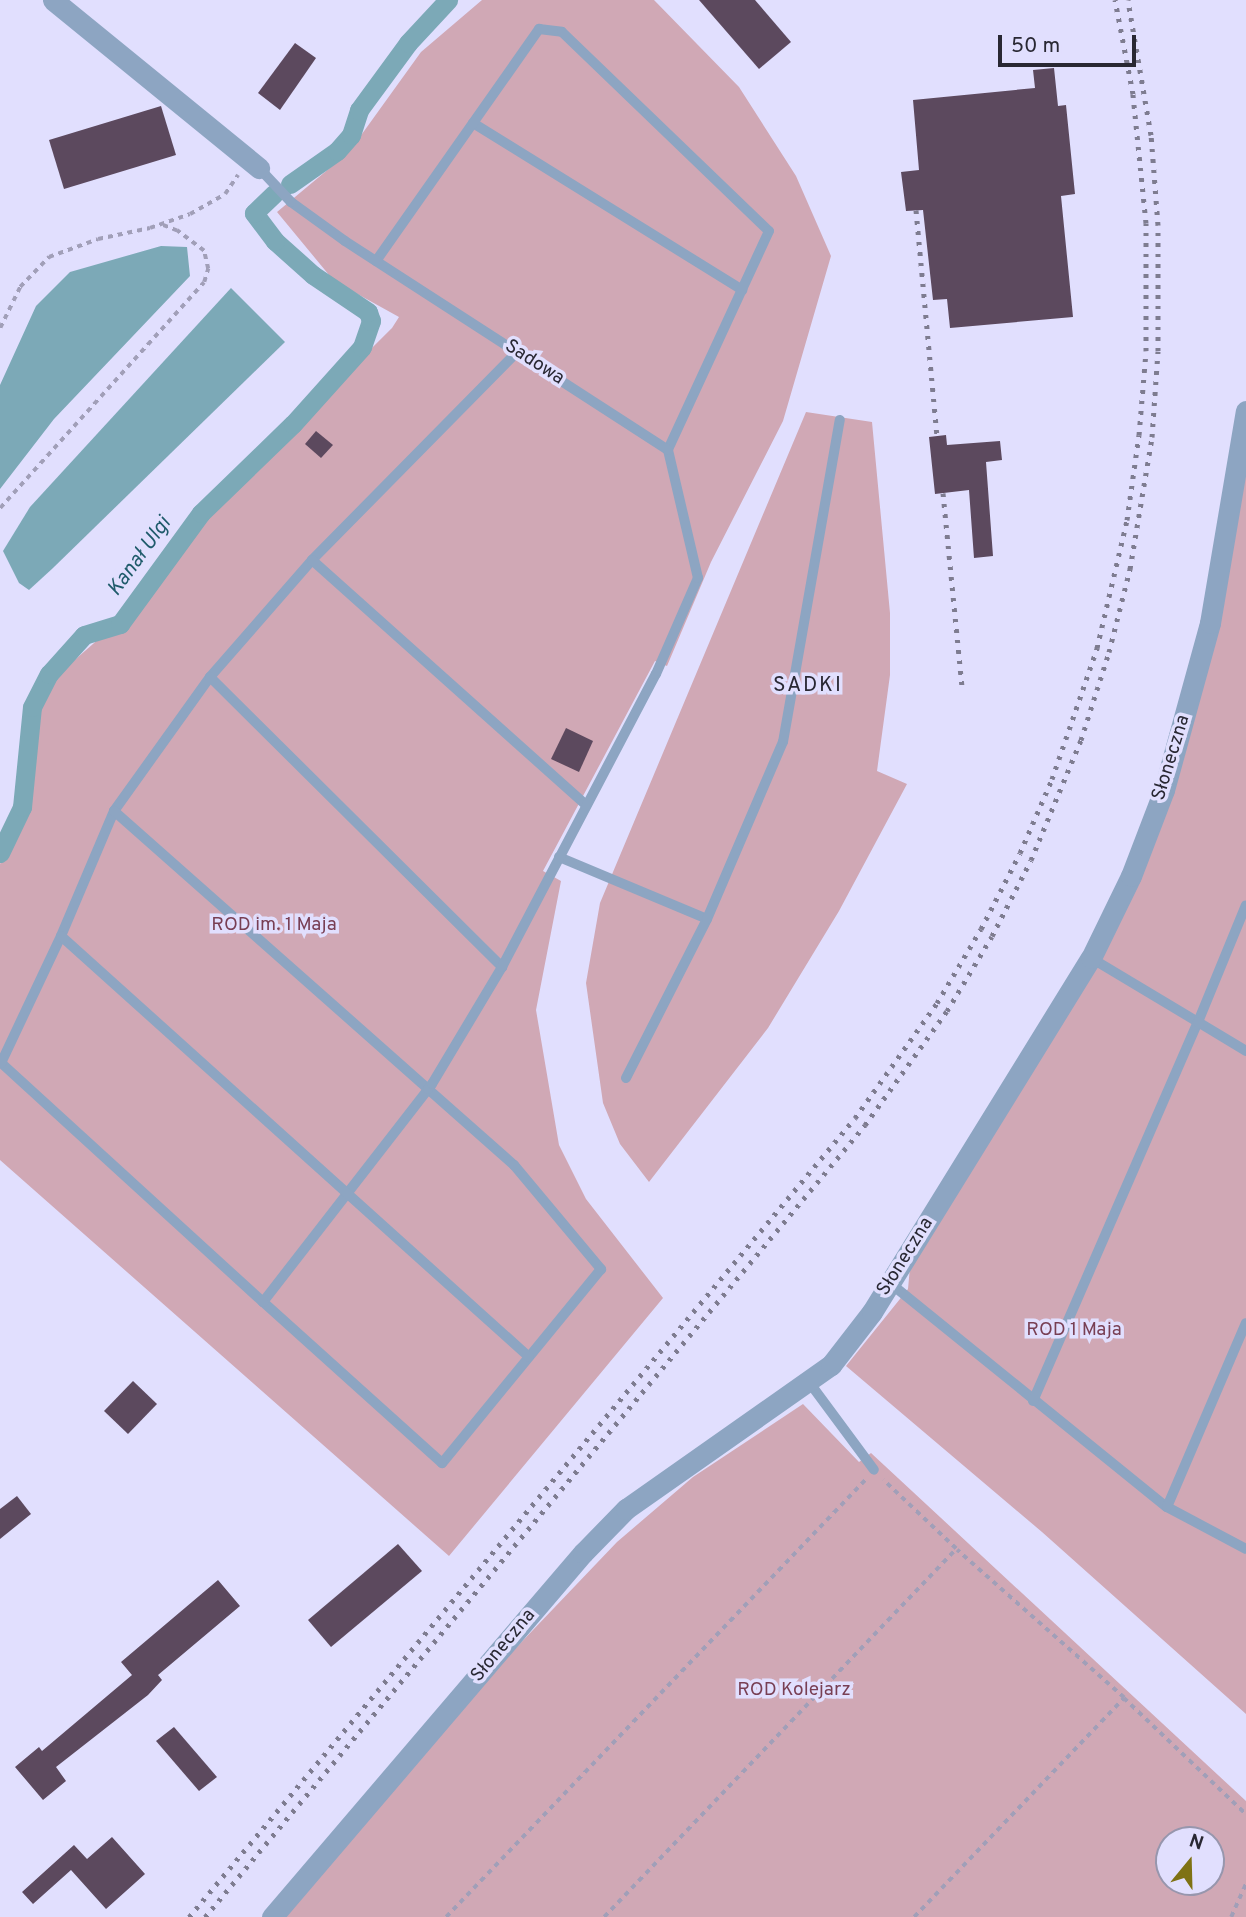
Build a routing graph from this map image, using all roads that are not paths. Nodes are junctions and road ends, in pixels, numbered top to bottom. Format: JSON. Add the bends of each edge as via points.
{"nodes":[{"id":1,"x":53,"y":0,"type":"edge"},
{"id":2,"x":473,"y":123,"type":"junction"},
{"id":3,"x":254,"y":163,"type":"joint"},
{"id":4,"x":376,"y":261,"type":"junction"},
{"id":5,"x":742,"y":290,"type":"junction"},
{"id":6,"x":517,"y":352,"type":"junction"},
{"id":7,"x":840,"y":420,"type":"dead end"},
{"id":8,"x":1245,"y":425,"type":"edge"},
{"id":9,"x":668,"y":450,"type":"junction"},
{"id":10,"x":312,"y":560,"type":"junction"},
{"id":11,"x":210,"y":677,"type":"junction"},
{"id":12,"x":586,"y":805,"type":"junction"},
{"id":13,"x":114,"y":811,"type":"junction"},
{"id":14,"x":559,"y":856,"type":"junction"},
{"id":15,"x":1246,"y":905,"type":"edge"},
{"id":16,"x":707,"y":919,"type":"junction"},
{"id":17,"x":61,"y":936,"type":"junction"},
{"id":18,"x":1091,"y":958,"type":"junction"},
{"id":19,"x":502,"y":967,"type":"junction"},
{"id":20,"x":1198,"y":1022,"type":"junction"},
{"id":21,"x":1246,"y":1051,"type":"edge"},
{"id":22,"x":626,"y":1078,"type":"dead end"},
{"id":23,"x":428,"y":1089,"type":"junction"},
{"id":24,"x":348,"y":1192,"type":"junction"},
{"id":25,"x":890,"y":1283,"type":"junction"},
{"id":26,"x":263,"y":1301,"type":"junction"},
{"id":27,"x":1246,"y":1323,"type":"edge"},
{"id":28,"x":529,"y":1357,"type":"junction"},
{"id":29,"x":809,"y":1382,"type":"junction"},
{"id":30,"x":1032,"y":1401,"type":"junction"},
{"id":31,"x":874,"y":1470,"type":"road end"},
{"id":32,"x":1167,"y":1507,"type":"junction"},
{"id":33,"x":1246,"y":1549,"type":"edge"},
{"id":34,"x":272,"y":1917,"type":"edge"}],
"edges":[{"from":1,"to":3,"type":"street","name":"Sadowa"},
{"from":2,"to":4,"type":"lane"},
{"from":2,"to":5,"type":"lane"},
{"from":2,"to":5,"type":"lane","via":[[540,29],[562,32],[769,231]]},
{"from":3,"to":4,"type":"lane","name":"Sadowa","via":[[291,202]]},
{"from":4,"to":6,"type":"lane","name":"Sadowa"},
{"from":5,"to":9,"type":"lane"},
{"from":6,"to":9,"type":"lane","name":"Sadowa"},
{"from":6,"to":10,"type":"lane"},
{"from":7,"to":16,"type":"lane","via":[[783,742]]},
{"from":8,"to":18,"type":"street","name":"Słoneczna","via":[[1210,623],[1164,790],[1131,876]]},
{"from":9,"to":12,"type":"lane","via":[[698,578],[656,674]]},
{"from":10,"to":11,"type":"lane"},
{"from":10,"to":12,"type":"lane"},
{"from":11,"to":13,"type":"lane"},
{"from":11,"to":19,"type":"lane"},
{"from":12,"to":14,"type":"lane"},
{"from":13,"to":17,"type":"lane"},
{"from":13,"to":23,"type":"lane"},
{"from":14,"to":16,"type":"lane"},
{"from":14,"to":19,"type":"lane"},
{"from":15,"to":20,"type":"lane"},
{"from":16,"to":22,"type":"lane"},
{"from":17,"to":24,"type":"lane"},
{"from":17,"to":26,"type":"lane","via":[[1,1063]]},
{"from":18,"to":20,"type":"lane"},
{"from":18,"to":25,"type":"street","name":"Słoneczna"},
{"from":19,"to":23,"type":"lane"},
{"from":20,"to":21,"type":"lane"},
{"from":20,"to":30,"type":"lane"},
{"from":23,"to":24,"type":"lane"},
{"from":23,"to":28,"type":"lane","via":[[514,1165],[601,1269]]},
{"from":24,"to":26,"type":"lane"},
{"from":24,"to":28,"type":"lane"},
{"from":25,"to":29,"type":"street","name":"Słoneczna","via":[[854,1339]]},
{"from":25,"to":30,"type":"lane"},
{"from":26,"to":28,"type":"lane","via":[[442,1463]]},
{"from":27,"to":32,"type":"lane"},
{"from":29,"to":31,"type":"lane"},
{"from":29,"to":34,"type":"street","name":"Słoneczna","via":[[626,1509],[583,1553]]},
{"from":30,"to":32,"type":"lane"},
{"from":32,"to":33,"type":"lane"}]}
